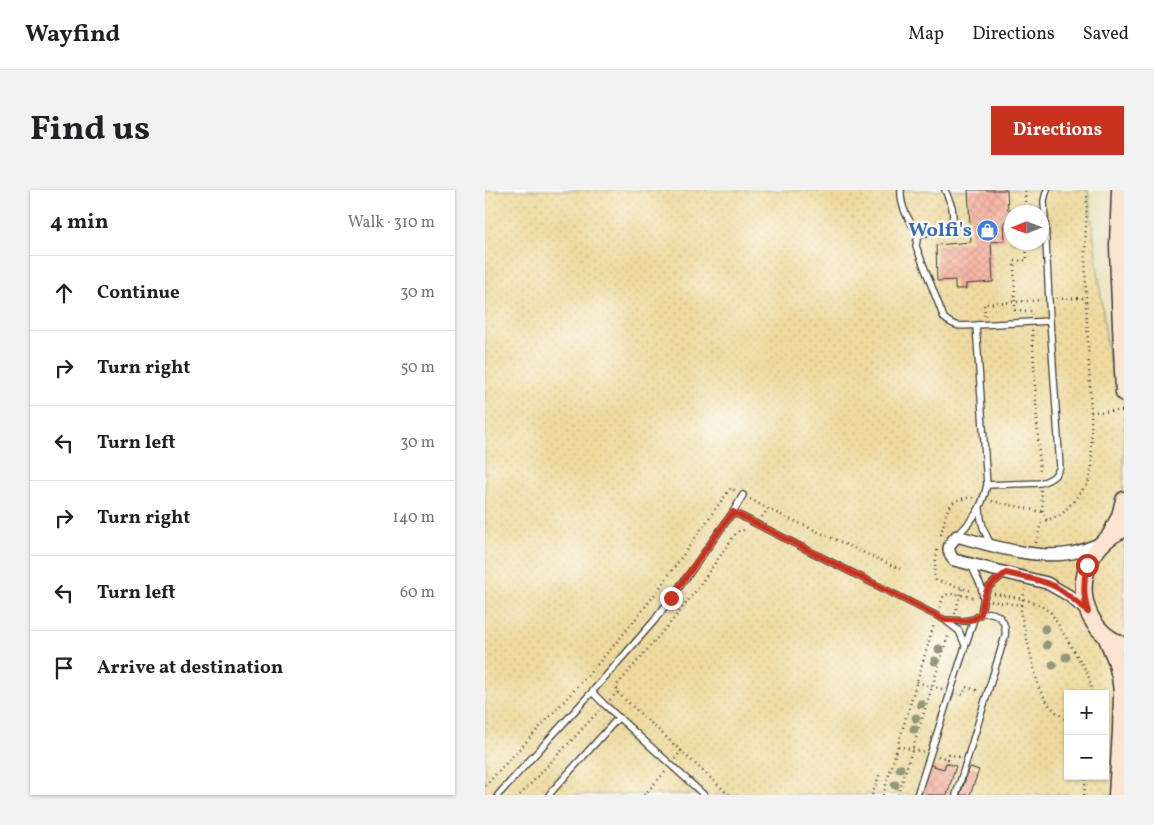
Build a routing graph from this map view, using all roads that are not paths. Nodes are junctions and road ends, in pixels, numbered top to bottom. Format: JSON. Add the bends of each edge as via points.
{"nodes":[{"id":1,"x":901,"y":190,"type":"edge"},
{"id":2,"x":945,"y":190,"type":"edge"},
{"id":3,"x":1047,"y":190,"type":"edge"},
{"id":4,"x":1118,"y":194,"type":"edge"},
{"id":5,"x":920,"y":235,"type":"junction"},
{"id":6,"x":1050,"y":320,"type":"junction"},
{"id":7,"x":976,"y":325,"type":"junction"},
{"id":8,"x":1124,"y":393,"type":"edge"},
{"id":9,"x":987,"y":485,"type":"junction"},
{"id":10,"x":743,"y":495,"type":"dead end"},
{"id":11,"x":1124,"y":500,"type":"edge"},
{"id":12,"x":981,"y":507,"type":"junction"},
{"id":13,"x":733,"y":512,"type":"junction"},
{"id":14,"x":957,"y":536,"type":"junction"},
{"id":15,"x":1112,"y":536,"type":"edge"},
{"id":16,"x":991,"y":546,"type":"junction"},
{"id":17,"x":971,"y":565,"type":"junction"},
{"id":18,"x":1006,"y":573,"type":"junction"},
{"id":19,"x":985,"y":595,"type":"junction"},
{"id":20,"x":1088,"y":612,"type":"junction"},
{"id":21,"x":981,"y":614,"type":"junction"},
{"id":22,"x":974,"y":619,"type":"junction"},
{"id":23,"x":952,"y":622,"type":"junction"},
{"id":24,"x":1106,"y":636,"type":"junction"},
{"id":25,"x":965,"y":646,"type":"junction"},
{"id":26,"x":1124,"y":646,"type":"edge"},
{"id":27,"x":592,"y":692,"type":"junction"},
{"id":28,"x":619,"y":718,"type":"junction"},
{"id":29,"x":498,"y":795,"type":"edge"},
{"id":30,"x":549,"y":795,"type":"edge"},
{"id":31,"x":704,"y":795,"type":"edge"},
{"id":32,"x":917,"y":795,"type":"edge"},
{"id":33,"x":956,"y":795,"type":"edge"},
{"id":34,"x":1117,"y":795,"type":"edge"}],
"edges":[{"from":1,"to":5,"type":"lane","via":[[903,209]]},
{"from":2,"to":5,"type":"lane","via":[[952,207],[951,223]]},
{"from":3,"to":6,"type":"lane"},
{"from":4,"to":8,"type":"main road"},
{"from":5,"to":7,"type":"lane","via":[[916,246],[944,318],[958,326]]},
{"from":6,"to":7,"type":"lane"},
{"from":6,"to":9,"type":"lane","via":[[1060,467],[1052,479],[1040,483]]},
{"from":7,"to":9,"type":"lane"},
{"from":9,"to":12,"type":"lane"},
{"from":10,"to":13,"type":"lane"},
{"from":11,"to":15,"type":"main road"},
{"from":12,"to":14,"type":"lane"},
{"from":12,"to":16,"type":"lane","via":[[981,524]]},
{"from":13,"to":23,"type":"lane"},
{"from":13,"to":27,"type":"lane","via":[[654,621]]},
{"from":14,"to":16,"type":"street"},
{"from":14,"to":17,"type":"street","via":[[950,544],[949,554],[954,560]]},
{"from":15,"to":16,"type":"street","via":[[1071,554],[1045,556]]},
{"from":15,"to":20,"type":"main road","via":[[1091,557],[1085,574],[1083,593]]},
{"from":17,"to":18,"type":"street"},
{"from":17,"to":19,"type":"lane"},
{"from":18,"to":19,"type":"lane"},
{"from":18,"to":20,"type":"street","via":[[1047,583],[1068,594]]},
{"from":19,"to":21,"type":"lane"},
{"from":20,"to":24,"type":"main road"},
{"from":21,"to":22,"type":"lane"},
{"from":21,"to":33,"type":"lane","via":[[998,616],[1006,631]]},
{"from":22,"to":23,"type":"lane"},
{"from":22,"to":25,"type":"lane"},
{"from":23,"to":25,"type":"lane"},
{"from":24,"to":26,"type":"main road"},
{"from":24,"to":34,"type":"main road","via":[[1120,677]]},
{"from":25,"to":32,"type":"lane"},
{"from":27,"to":28,"type":"lane"},
{"from":27,"to":29,"type":"lane"},
{"from":28,"to":30,"type":"lane"},
{"from":28,"to":31,"type":"lane"}]}
